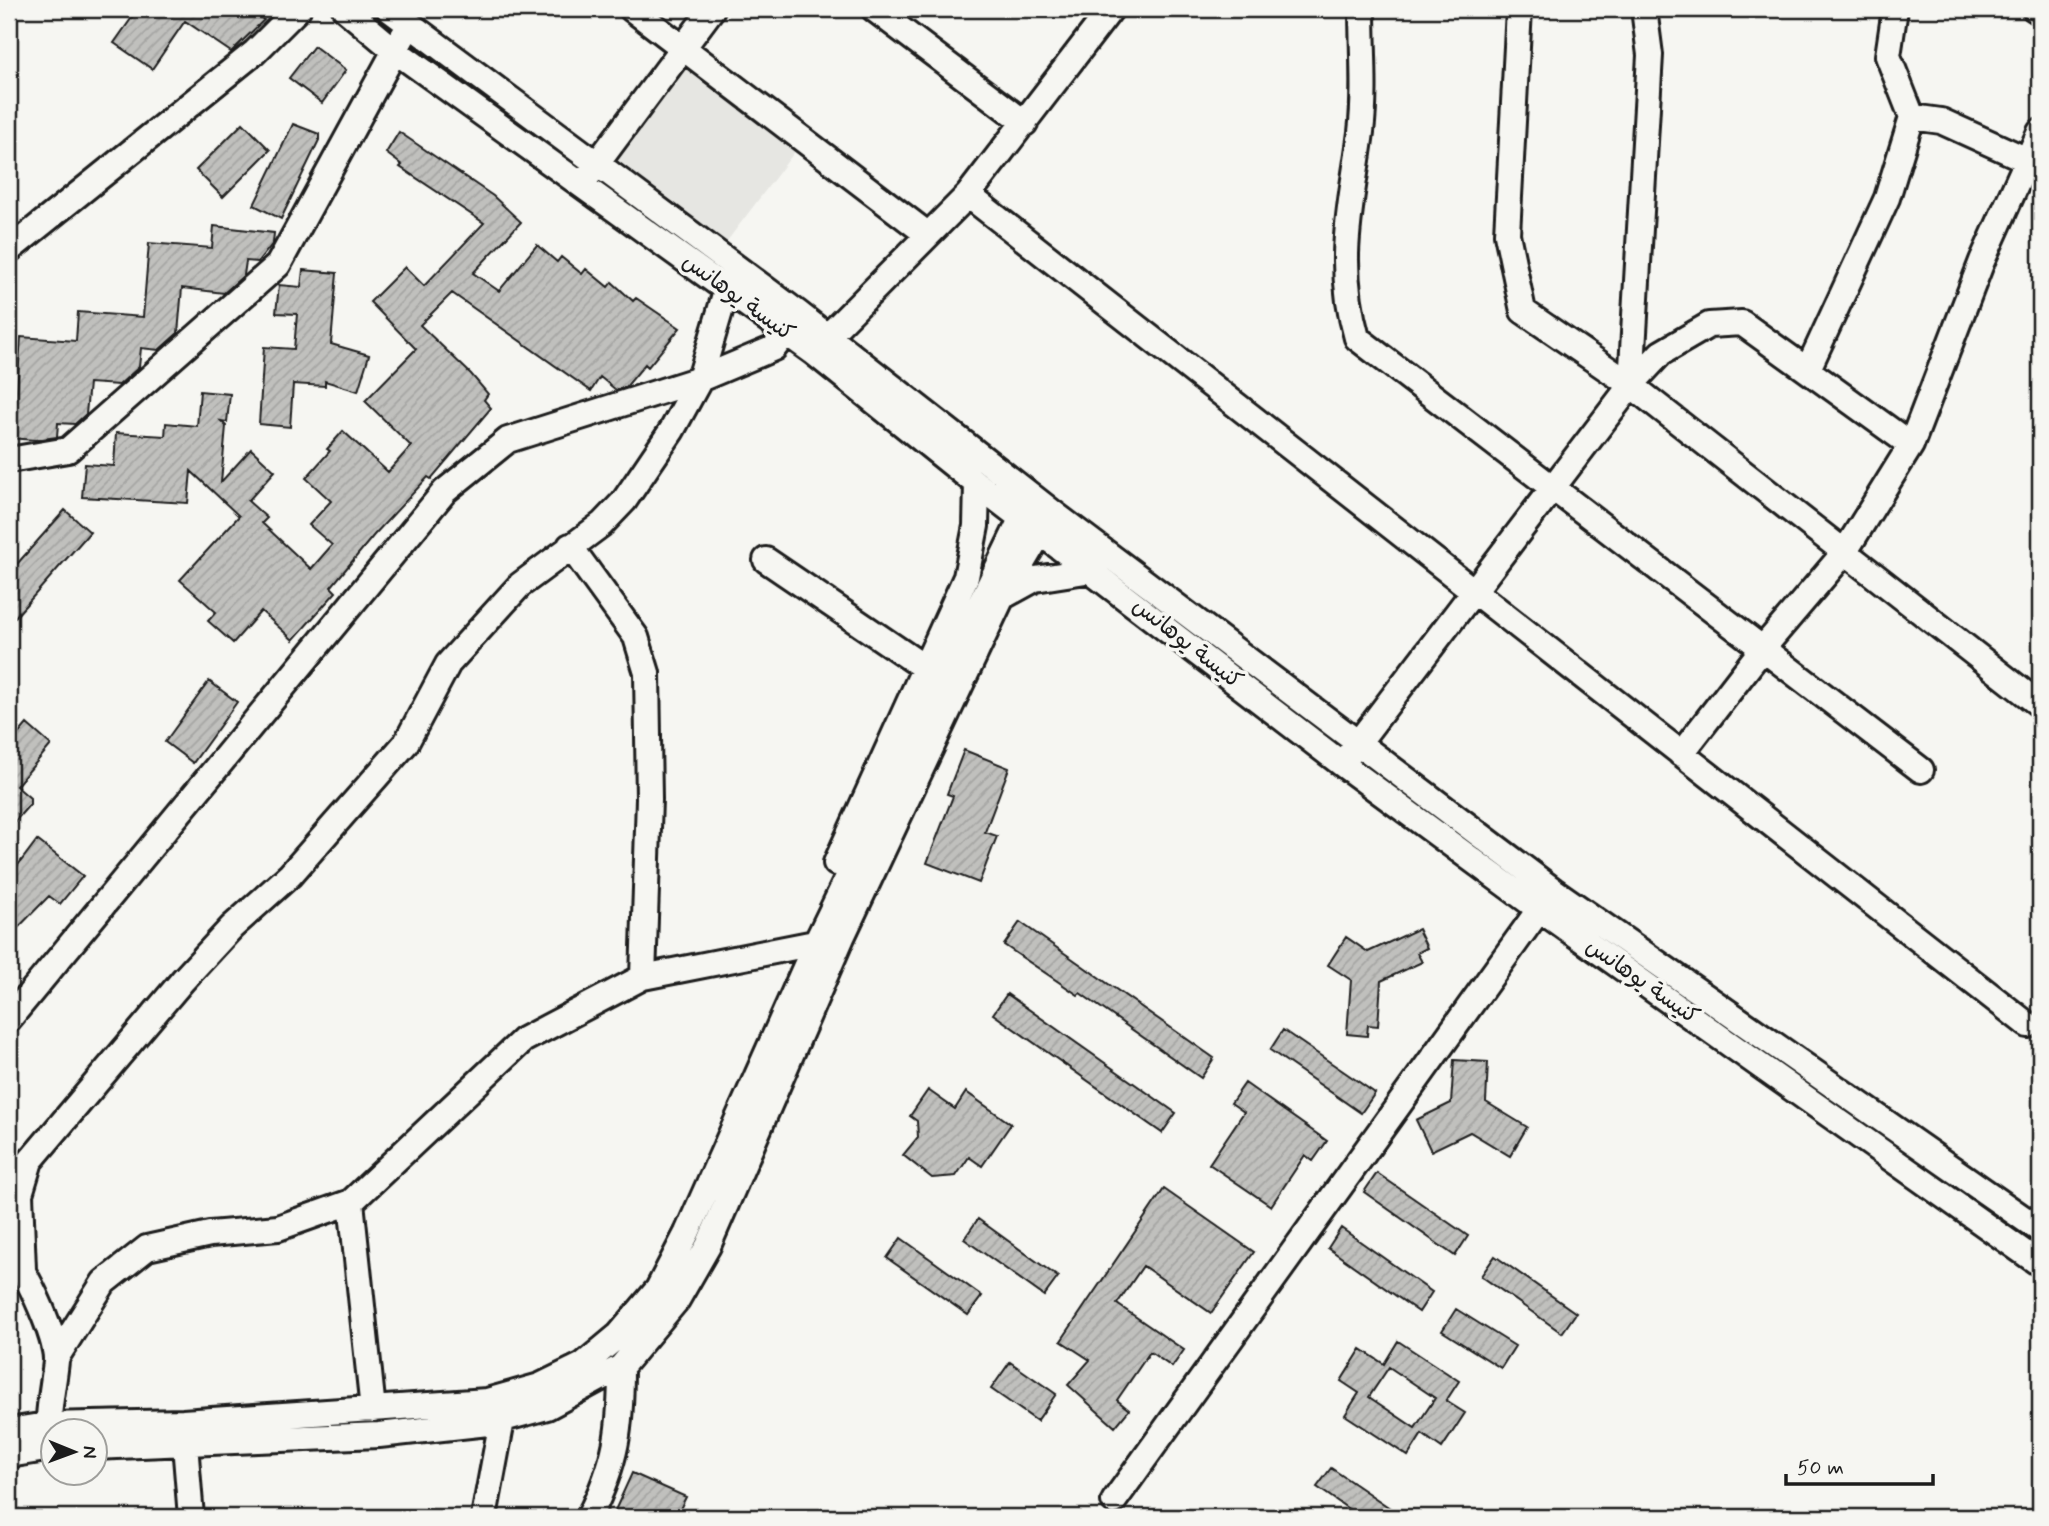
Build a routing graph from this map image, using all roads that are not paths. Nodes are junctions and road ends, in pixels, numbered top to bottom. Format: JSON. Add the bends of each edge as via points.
{"nodes":[{"id":1,"x":298,"y":9,"type":"edge"},
{"id":2,"x":345,"y":9,"type":"edge"},
{"id":3,"x":389,"y":9,"type":"edge"},
{"id":4,"x":632,"y":9,"type":"edge"},
{"id":5,"x":712,"y":9,"type":"edge"},
{"id":6,"x":874,"y":9,"type":"edge"},
{"id":7,"x":1109,"y":9,"type":"edge"},
{"id":8,"x":1362,"y":9,"type":"edge"},
{"id":9,"x":1519,"y":9,"type":"edge"},
{"id":10,"x":1644,"y":9,"type":"edge"},
{"id":11,"x":1895,"y":9,"type":"edge"},
{"id":12,"x":2035,"y":9,"type":"edge"},
{"id":13,"x":2040,"y":12,"type":"edge"},
{"id":14,"x":410,"y":25,"type":"junction"},
{"id":15,"x":682,"y":48,"type":"junction"},
{"id":16,"x":394,"y":50,"type":"junction"},
{"id":17,"x":500,"y":91,"type":"junction"},
{"id":18,"x":484,"y":115,"type":"junction"},
{"id":19,"x":1912,"y":117,"type":"junction"},
{"id":20,"x":1025,"y":123,"type":"junction"},
{"id":21,"x":2040,"y":132,"type":"edge"},
{"id":22,"x":2026,"y":160,"type":"junction"},
{"id":23,"x":596,"y":165,"type":"junction"},
{"id":24,"x":581,"y":185,"type":"junction"},
{"id":25,"x":968,"y":195,"type":"junction"},
{"id":26,"x":927,"y":234,"type":"junction"},
{"id":27,"x":9,"y":250,"type":"edge"},
{"id":28,"x":741,"y":271,"type":"junction"},
{"id":29,"x":726,"y":291,"type":"junction"},
{"id":30,"x":793,"y":324,"type":"junction"},
{"id":31,"x":820,"y":344,"type":"junction"},
{"id":32,"x":1808,"y":369,"type":"junction"},
{"id":33,"x":700,"y":379,"type":"junction"},
{"id":34,"x":1631,"y":385,"type":"junction"},
{"id":35,"x":1911,"y":445,"type":"junction"},
{"id":36,"x":9,"y":460,"type":"edge"},
{"id":37,"x":977,"y":484,"type":"junction"},
{"id":38,"x":1553,"y":485,"type":"junction"},
{"id":39,"x":1037,"y":514,"type":"junction"},
{"id":40,"x":570,"y":546,"type":"junction"},
{"id":41,"x":1844,"y":553,"type":"junction"},
{"id":42,"x":766,"y":559,"type":"dead end"},
{"id":43,"x":1092,"y":570,"type":"junction"},
{"id":44,"x":1475,"y":590,"type":"junction"},
{"id":45,"x":1002,"y":597,"type":"junction"},
{"id":46,"x":1763,"y":648,"type":"junction"},
{"id":47,"x":925,"y":668,"type":"junction"},
{"id":48,"x":2040,"y":705,"type":"edge"},
{"id":49,"x":1357,"y":744,"type":"junction"},
{"id":50,"x":1681,"y":754,"type":"junction"},
{"id":51,"x":1342,"y":764,"type":"junction"},
{"id":52,"x":1921,"y":770,"type":"dead end"},
{"id":53,"x":1546,"y":900,"type":"junction"},
{"id":54,"x":842,"y":937,"type":"junction"},
{"id":55,"x":807,"y":944,"type":"junction"},
{"id":56,"x":643,"y":977,"type":"junction"},
{"id":57,"x":10,"y":1016,"type":"edge"},
{"id":58,"x":2028,"y":1025,"type":"dead end"},
{"id":59,"x":351,"y":1202,"type":"junction"},
{"id":60,"x":2040,"y":1230,"type":"edge"},
{"id":61,"x":16,"y":1261,"type":"edge"},
{"id":62,"x":2040,"y":1264,"type":"edge"},
{"id":63,"x":56,"y":1358,"type":"junction"},
{"id":64,"x":621,"y":1367,"type":"junction"},
{"id":65,"x":373,"y":1410,"type":"junction"},
{"id":66,"x":52,"y":1418,"type":"edge"},
{"id":67,"x":502,"y":1420,"type":"junction"},
{"id":68,"x":9,"y":1431,"type":"edge"},
{"id":69,"x":108,"y":1433,"type":"edge"},
{"id":70,"x":38,"y":1438,"type":"edge"},
{"id":71,"x":185,"y":1444,"type":"junction"},
{"id":72,"x":38,"y":1445,"type":"edge"},
{"id":73,"x":108,"y":1447,"type":"edge"},
{"id":74,"x":9,"y":1455,"type":"edge"},
{"id":75,"x":1114,"y":1501,"type":"dead end"},
{"id":76,"x":191,"y":1517,"type":"edge"},
{"id":77,"x":484,"y":1517,"type":"edge"},
{"id":78,"x":589,"y":1517,"type":"edge"}],
"edges":[{"from":1,"to":27,"type":"street","via":[[255,52]]},
{"from":2,"to":16,"type":"street","name":"كنيسة يوهانس"},
{"from":3,"to":14,"type":"street"},
{"from":4,"to":15,"type":"street"},
{"from":5,"to":15,"type":"street"},
{"from":6,"to":20,"type":"street"},
{"from":7,"to":20,"type":"street"},
{"from":8,"to":38,"type":"street","via":[[1362,129],[1344,253],[1346,300],[1357,338]]},
{"from":9,"to":34,"type":"street","via":[[1507,234],[1523,312]]},
{"from":10,"to":34,"type":"street","via":[[1650,55]]},
{"from":11,"to":19,"type":"street","via":[[1888,56]]},
{"from":12,"to":13,"type":"street"},
{"from":14,"to":16,"type":"street"},
{"from":14,"to":17,"type":"street"},
{"from":15,"to":23,"type":"street"},
{"from":15,"to":26,"type":"street"},
{"from":16,"to":18,"type":"street","name":"كنيسة يوهانس"},
{"from":16,"to":36,"type":"street","via":[[278,265],[68,450]]},
{"from":17,"to":18,"type":"street"},
{"from":17,"to":23,"type":"street"},
{"from":18,"to":24,"type":"street","name":"كنيسة يوهانس"},
{"from":19,"to":22,"type":"street","via":[[1941,121]]},
{"from":19,"to":32,"type":"street","via":[[1887,198]]},
{"from":20,"to":25,"type":"street"},
{"from":21,"to":22,"type":"street"},
{"from":22,"to":35,"type":"street"},
{"from":23,"to":24,"type":"street"},
{"from":23,"to":28,"type":"street"},
{"from":24,"to":29,"type":"street","name":"كنيسة يوهانس"},
{"from":25,"to":26,"type":"street"},
{"from":25,"to":44,"type":"street"},
{"from":26,"to":31,"type":"street"},
{"from":28,"to":29,"type":"street"},
{"from":28,"to":30,"type":"street"},
{"from":29,"to":30,"type":"street","name":"كنيسة يوهانس"},
{"from":29,"to":33,"type":"street"},
{"from":30,"to":31,"type":"street"},
{"from":30,"to":33,"type":"street","via":[[774,348]]},
{"from":31,"to":37,"type":"street","name":"كنيسة يوهانس"},
{"from":31,"to":39,"type":"street"},
{"from":32,"to":34,"type":"street","via":[[1742,323],[1709,325],[1661,353]]},
{"from":32,"to":35,"type":"street"},
{"from":33,"to":40,"type":"street","via":[[624,501],[602,524]]},
{"from":33,"to":57,"type":"street","via":[[508,440],[445,491]]},
{"from":34,"to":38,"type":"street"},
{"from":34,"to":41,"type":"street"},
{"from":35,"to":41,"type":"street"},
{"from":37,"to":39,"type":"street","name":"كنيسة يوهانس"},
{"from":37,"to":47,"type":"street","via":[[976,526],[966,577]]},
{"from":38,"to":44,"type":"street"},
{"from":38,"to":46,"type":"street"},
{"from":39,"to":43,"type":"street","name":"كنيسة يوهانس"},
{"from":39,"to":45,"type":"street"},
{"from":39,"to":49,"type":"street"},
{"from":39,"to":55,"type":"street"},
{"from":40,"to":56,"type":"street","via":[[636,637],[647,673],[649,799]]},
{"from":40,"to":61,"type":"street","via":[[520,585],[448,664],[406,743],[290,875],[232,927],[183,981],[30,1161],[20,1194]]},
{"from":41,"to":46,"type":"street"},
{"from":41,"to":48,"type":"street"},
{"from":42,"to":47,"type":"street"},
{"from":43,"to":45,"type":"street","via":[[1035,579]]},
{"from":43,"to":51,"type":"street","name":"كنيسة يوهانس"},
{"from":44,"to":49,"type":"street"},
{"from":44,"to":50,"type":"street"},
{"from":45,"to":54,"type":"street"},
{"from":46,"to":50,"type":"street"},
{"from":46,"to":52,"type":"street"},
{"from":47,"to":55,"type":"street"},
{"from":49,"to":51,"type":"street"},
{"from":49,"to":53,"type":"street"},
{"from":50,"to":58,"type":"street"},
{"from":51,"to":53,"type":"street","name":"كنيسة يوهانس"},
{"from":53,"to":60,"type":"street"},
{"from":53,"to":62,"type":"street","name":"كنيسة يوهانس"},
{"from":53,"to":75,"type":"street"},
{"from":54,"to":55,"type":"street"},
{"from":54,"to":64,"type":"street","via":[[708,1245],[677,1300]]},
{"from":55,"to":56,"type":"street"},
{"from":55,"to":65,"type":"street","via":[[687,1233],[658,1289],[619,1335],[583,1365],[540,1386],[487,1401]]},
{"from":56,"to":59,"type":"street","via":[[523,1040]]},
{"from":59,"to":63,"type":"street","via":[[278,1228],[210,1234],[147,1248],[104,1282]]},
{"from":59,"to":65,"type":"street"},
{"from":61,"to":63,"type":"street"},
{"from":63,"to":66,"type":"street"},
{"from":64,"to":67,"type":"street","via":[[547,1407]]},
{"from":64,"to":78,"type":"street","via":[[621,1426],[608,1479]]},
{"from":65,"to":69,"type":"street","via":[[183,1422]]},
{"from":67,"to":71,"type":"street","via":[[379,1435]]},
{"from":67,"to":77,"type":"street"},
{"from":68,"to":70,"type":"street"},
{"from":71,"to":73,"type":"street"},
{"from":71,"to":76,"type":"street"},
{"from":72,"to":74,"type":"street"}]}
